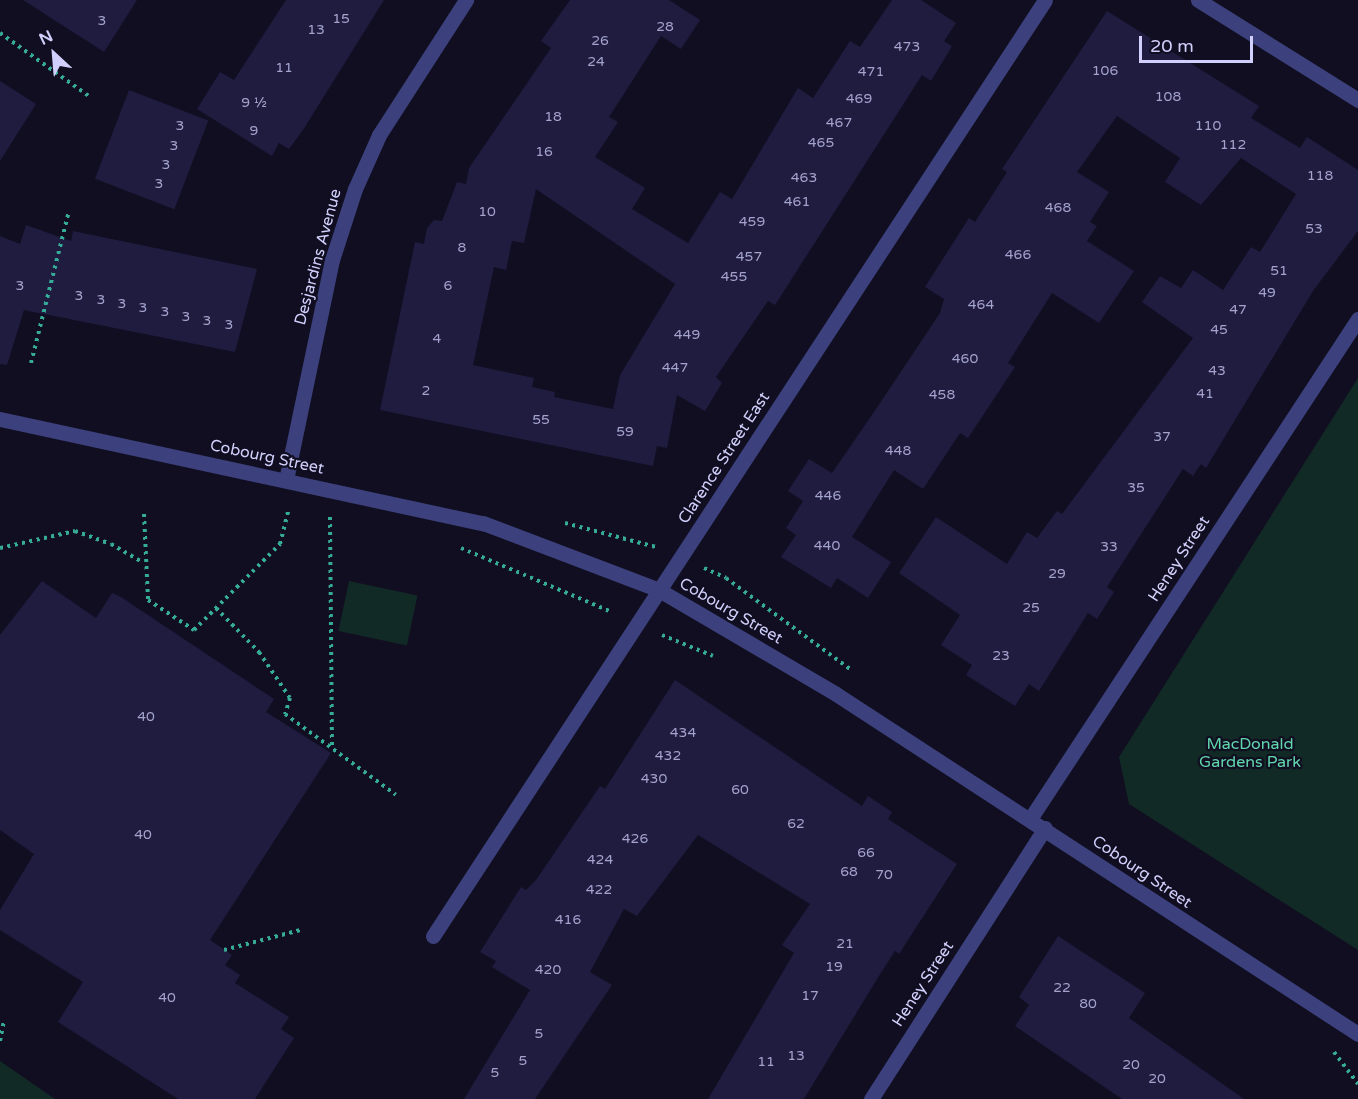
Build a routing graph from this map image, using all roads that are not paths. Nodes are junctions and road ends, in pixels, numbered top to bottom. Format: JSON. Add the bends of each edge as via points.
{"nodes":[{"id":1,"x":466,"y":0,"type":"edge"},
{"id":2,"x":1045,"y":0,"type":"edge"},
{"id":3,"x":1198,"y":0,"type":"edge"},
{"id":4,"x":1358,"y":100,"type":"edge"},
{"id":5,"x":1358,"y":319,"type":"edge"},
{"id":6,"x":0,"y":419,"type":"edge"},
{"id":7,"x":290,"y":481,"type":"junction"},
{"id":8,"x":659,"y":590,"type":"junction"},
{"id":9,"x":1030,"y":819,"type":"junction"},
{"id":10,"x":1045,"y":828,"type":"junction"},
{"id":11,"x":433,"y":936,"type":"dead end"},
{"id":12,"x":1358,"y":1034,"type":"edge"},
{"id":13,"x":872,"y":1099,"type":"edge"}],
"edges":[{"from":1,"to":7,"type":"street","name":"Desjardins Avenue","via":[[379,135],[355,189],[332,260]]},
{"from":2,"to":8,"type":"street","name":"Clarence Street East"},
{"from":3,"to":4,"type":"street"},
{"from":5,"to":9,"type":"street","name":"Heney Street"},
{"from":6,"to":7,"type":"street","name":"Cobourg Street"},
{"from":7,"to":8,"type":"street","name":"Cobourg Street","via":[[503,529]]},
{"from":8,"to":9,"type":"street","name":"Cobourg Street","via":[[703,611]]},
{"from":8,"to":11,"type":"street","name":"Clarence Street East"},
{"from":9,"to":10,"type":"street","name":"Cobourg Street"},
{"from":10,"to":12,"type":"street","name":"Cobourg Street"},
{"from":10,"to":13,"type":"street","name":"Heney Street"}]}
